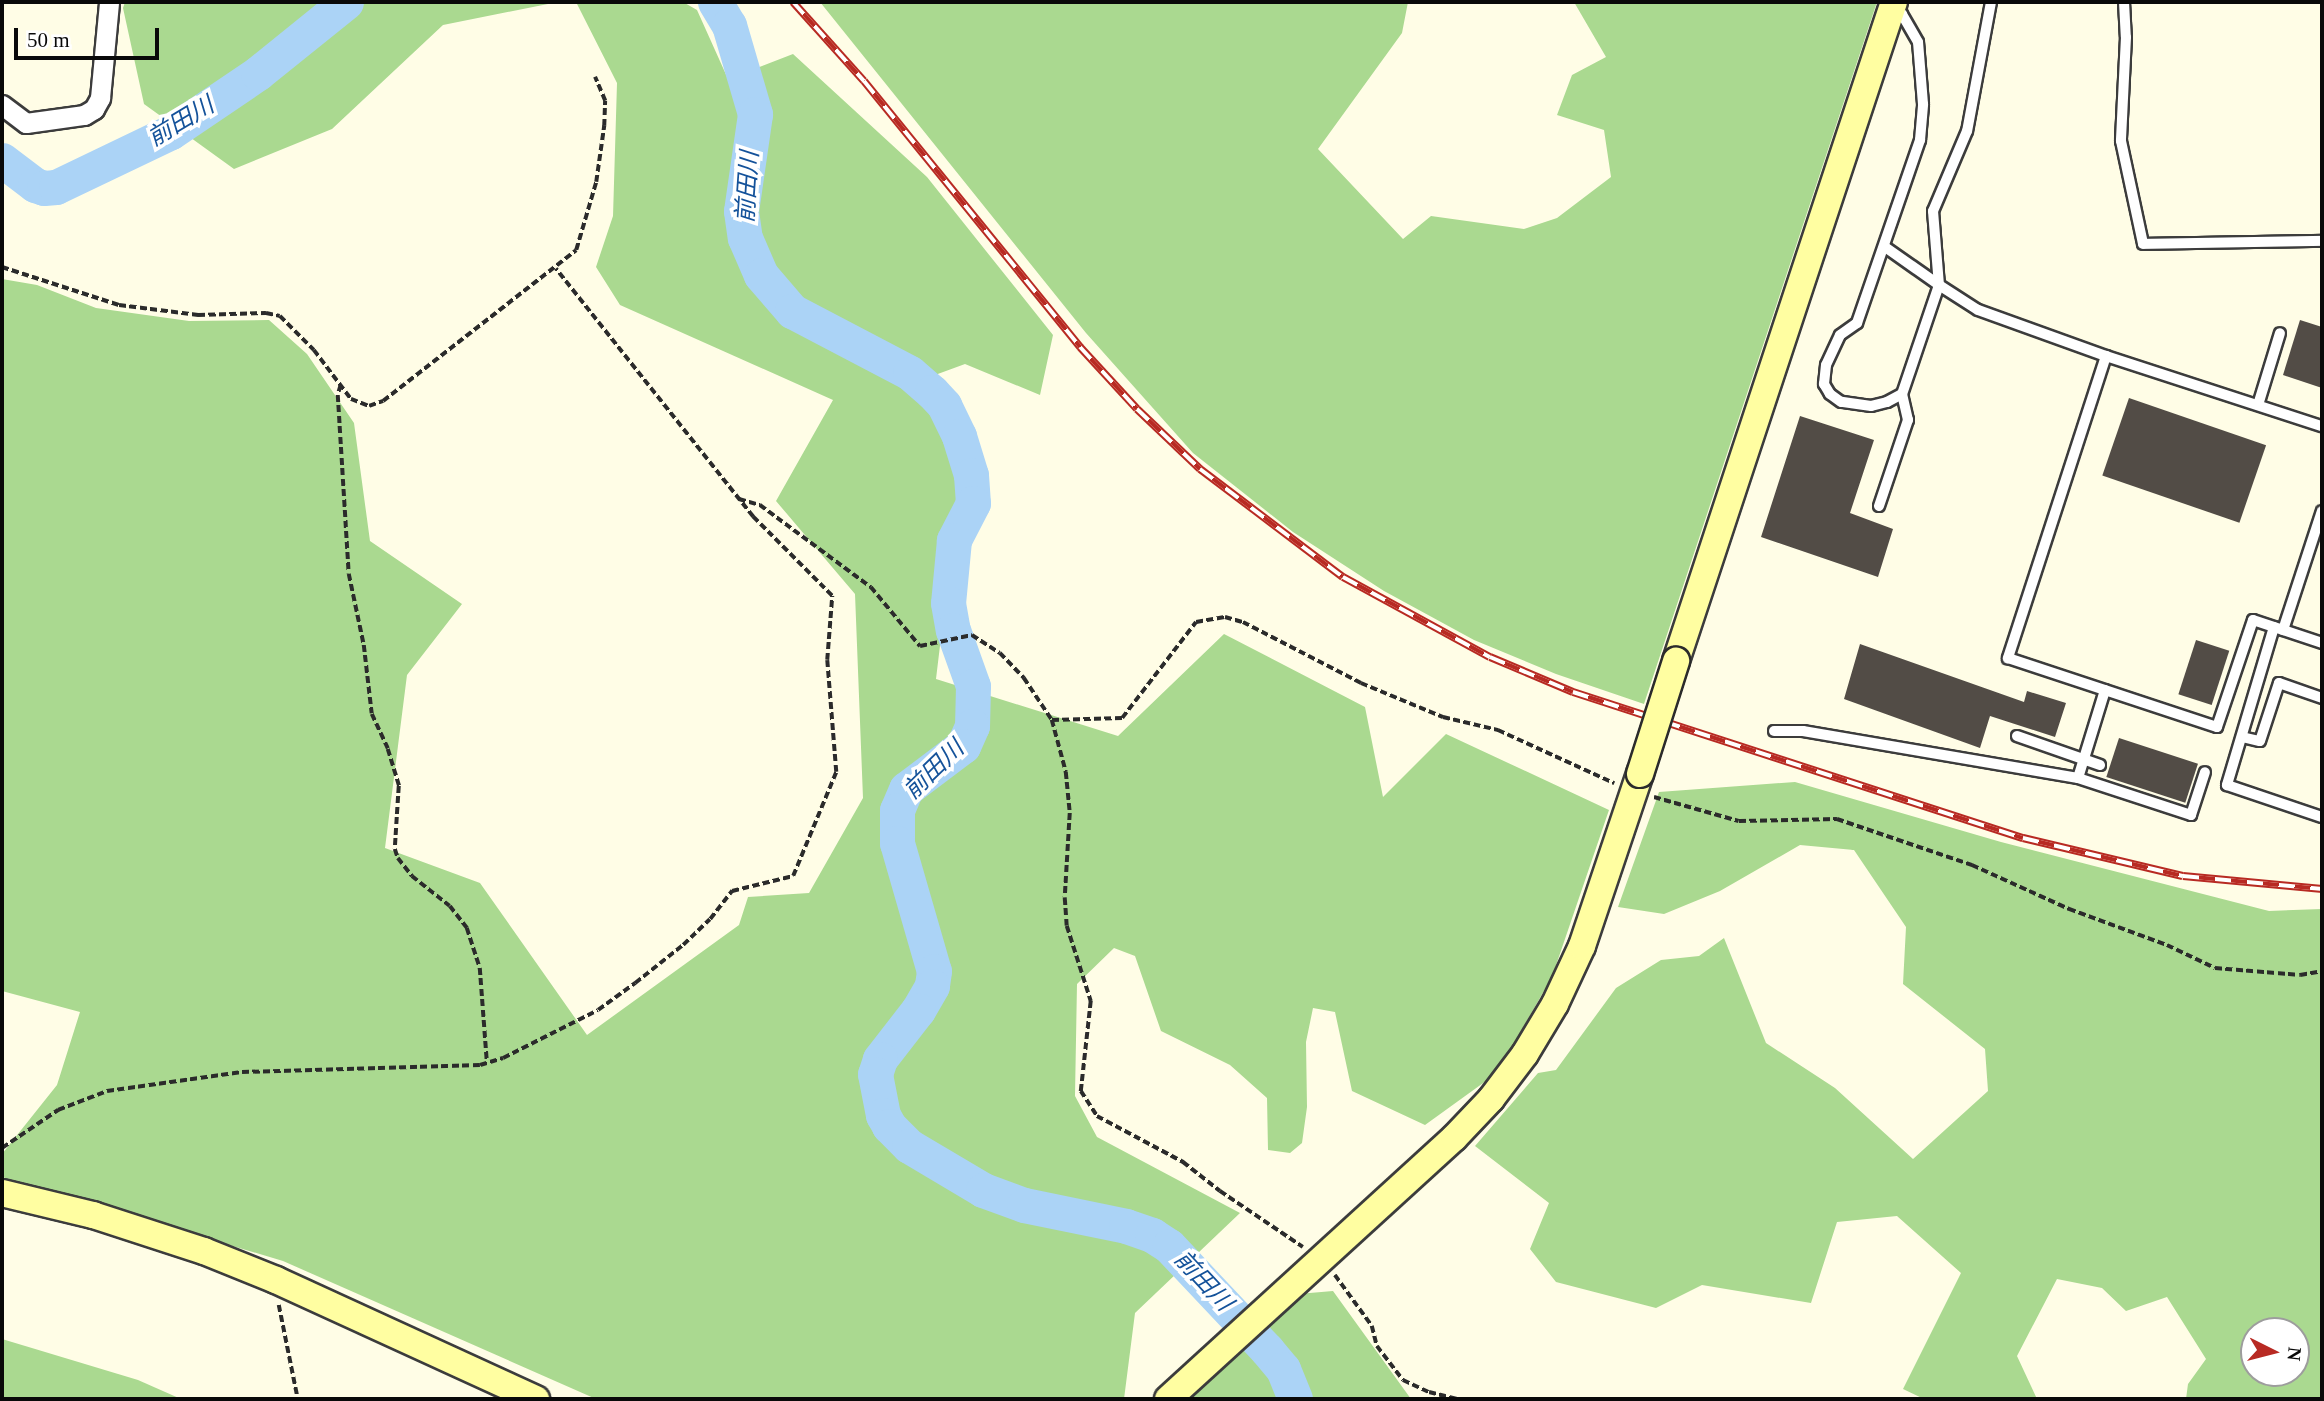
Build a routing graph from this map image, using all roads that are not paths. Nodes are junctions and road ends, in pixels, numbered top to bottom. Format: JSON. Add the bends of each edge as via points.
{"nodes":[{"id":1,"x":109,"y":2,"type":"edge"},
{"id":2,"x":1991,"y":2,"type":"edge"},
{"id":3,"x":2124,"y":2,"type":"edge"},
{"id":4,"x":1893,"y":5,"type":"edge"},
{"id":5,"x":2,"y":105,"type":"edge"},
{"id":6,"x":2322,"y":242,"type":"edge"},
{"id":7,"x":1885,"y":247,"type":"junction"},
{"id":8,"x":1939,"y":285,"type":"junction"},
{"id":9,"x":2280,"y":333,"type":"dead end"},
{"id":10,"x":2106,"y":356,"type":"junction"},
{"id":11,"x":1902,"y":394,"type":"junction"},
{"id":12,"x":2258,"y":405,"type":"junction"},
{"id":13,"x":2322,"y":426,"type":"edge"},
{"id":14,"x":1879,"y":506,"type":"dead end"},
{"id":15,"x":2322,"y":511,"type":"edge"},
{"id":16,"x":2279,"y":628,"type":"junction"},
{"id":17,"x":2322,"y":643,"type":"edge"},
{"id":18,"x":2105,"y":690,"type":"junction"},
{"id":19,"x":2322,"y":698,"type":"edge"},
{"id":20,"x":1774,"y":731,"type":"dead end"},
{"id":21,"x":2017,"y":736,"type":"dead end"},
{"id":22,"x":2242,"y":737,"type":"junction"},
{"id":23,"x":2083,"y":759,"type":"junction"},
{"id":24,"x":2100,"y":765,"type":"dead end"},
{"id":25,"x":2205,"y":772,"type":"dead end"},
{"id":26,"x":2078,"y":778,"type":"junction"},
{"id":27,"x":2322,"y":817,"type":"edge"},
{"id":28,"x":2,"y":1193,"type":"edge"},
{"id":29,"x":536,"y":1399,"type":"edge"},
{"id":30,"x":1168,"y":1399,"type":"edge"}],
"edges":[{"from":1,"to":5,"type":"street","via":[[100,98],[94,109],[26,123]]},
{"from":2,"to":8,"type":"lane","via":[[1967,131],[1933,211]]},
{"from":3,"to":6,"type":"lane","via":[[2121,141],[2143,244]]},
{"from":4,"to":7,"type":"lane","via":[[1918,42],[1923,104],[1920,141]]},
{"from":4,"to":30,"type":"street","bridge":true,"via":[[1637,783],[1578,955],[1555,1004],[1525,1054],[1454,1138]]},
{"from":7,"to":8,"type":"lane"},
{"from":7,"to":11,"type":"lane","via":[[1857,323],[1832,347],[1824,384],[1841,402],[1854,405],[1879,404]]},
{"from":8,"to":10,"type":"lane","via":[[1978,310]]},
{"from":8,"to":11,"type":"lane"},
{"from":9,"to":12,"type":"lane"},
{"from":10,"to":12,"type":"lane"},
{"from":10,"to":18,"type":"lane","via":[[2008,658]]},
{"from":11,"to":14,"type":"lane","via":[[1908,419]]},
{"from":12,"to":13,"type":"lane"},
{"from":15,"to":16,"type":"lane"},
{"from":16,"to":17,"type":"lane"},
{"from":16,"to":18,"type":"lane","via":[[2253,620],[2217,726]]},
{"from":16,"to":22,"type":"lane"},
{"from":18,"to":23,"type":"lane"},
{"from":19,"to":22,"type":"lane","via":[[2279,683],[2260,741]]},
{"from":20,"to":26,"type":"lane"},
{"from":21,"to":23,"type":"lane"},
{"from":22,"to":27,"type":"lane","via":[[2227,785]]},
{"from":23,"to":24,"type":"lane"},
{"from":23,"to":26,"type":"lane"},
{"from":25,"to":26,"type":"lane","via":[[2191,815]]},
{"from":28,"to":29,"type":"street","via":[[93,1215],[204,1251]]}]}
